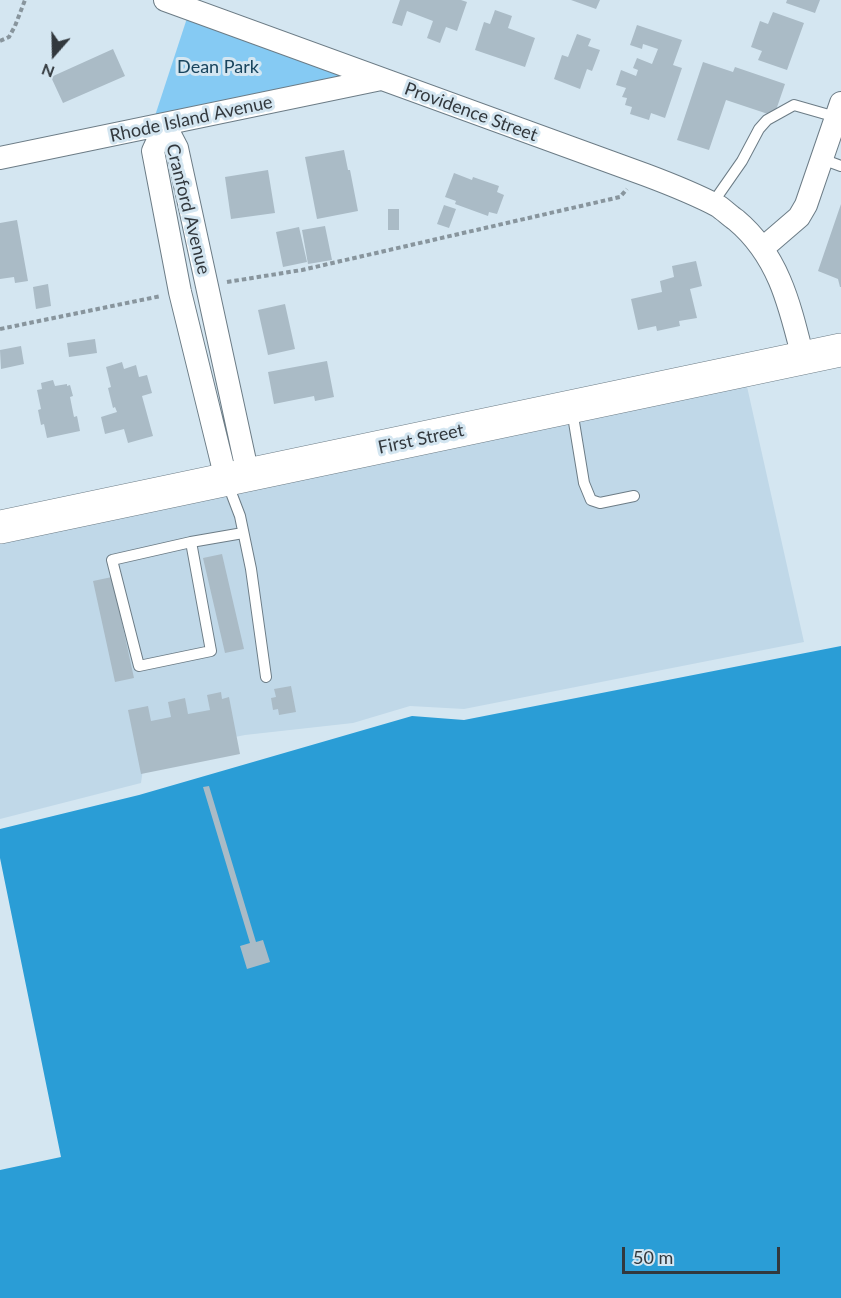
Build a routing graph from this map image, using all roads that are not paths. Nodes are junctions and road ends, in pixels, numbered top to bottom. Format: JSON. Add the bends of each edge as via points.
{"nodes":[{"id":1,"x":165,"y":0,"type":"edge"},
{"id":2,"x":208,"y":7,"type":"edge"},
{"id":3,"x":381,"y":79,"type":"junction"},
{"id":4,"x":839,"y":110,"type":"edge"},
{"id":5,"x":165,"y":125,"type":"junction"},
{"id":6,"x":0,"y":158,"type":"edge"},
{"id":7,"x":831,"y":163,"type":"edge"},
{"id":8,"x":712,"y":204,"type":"junction"},
{"id":9,"x":762,"y":248,"type":"junction"},
{"id":10,"x":841,"y":350,"type":"edge"},
{"id":11,"x":802,"y":358,"type":"junction"},
{"id":12,"x":572,"y":407,"type":"junction"},
{"id":13,"x":237,"y":477,"type":"junction"},
{"id":14,"x":634,"y":496,"type":"dead end"},
{"id":15,"x":0,"y":527,"type":"edge"},
{"id":16,"x":243,"y":533,"type":"junction"},
{"id":17,"x":191,"y":542,"type":"junction"},
{"id":18,"x":266,"y":677,"type":"dead end"}],
"edges":[{"from":1,"to":2,"type":"street","name":"Providence Street"},
{"from":2,"to":3,"type":"street","name":"Providence Street"},
{"from":3,"to":5,"type":"street","name":"Rhode Island Avenue"},
{"from":3,"to":8,"type":"street","name":"Providence Street","via":[[643,174]]},
{"from":4,"to":7,"type":"street"},
{"from":4,"to":8,"type":"lane","via":[[794,105],[767,120]]},
{"from":5,"to":6,"type":"street","name":"Rhode Island Avenue"},
{"from":5,"to":13,"type":"street","name":"Cranford Avenue","via":[[177,148],[207,285]]},
{"from":5,"to":13,"type":"street","name":"Cranford Avenue","via":[[153,152],[180,292]]},
{"from":7,"to":9,"type":"street","via":[[799,217]]},
{"from":8,"to":9,"type":"street","name":"Providence Street","via":[[741,225]]},
{"from":9,"to":11,"type":"street","name":"Providence Street","via":[[781,283]]},
{"from":10,"to":11,"type":"main road","name":"First Street"},
{"from":11,"to":12,"type":"main road","name":"First Street"},
{"from":12,"to":13,"type":"main road","name":"First Street"},
{"from":12,"to":14,"type":"lane","via":[[584,483],[591,500],[600,503]]},
{"from":13,"to":15,"type":"main road","name":"First Street"},
{"from":13,"to":16,"type":"lane"},
{"from":16,"to":17,"type":"lane"},
{"from":16,"to":18,"type":"lane"},
{"from":17,"to":17,"type":"lane","via":[[112,560],[139,666],[211,651]]}]}
